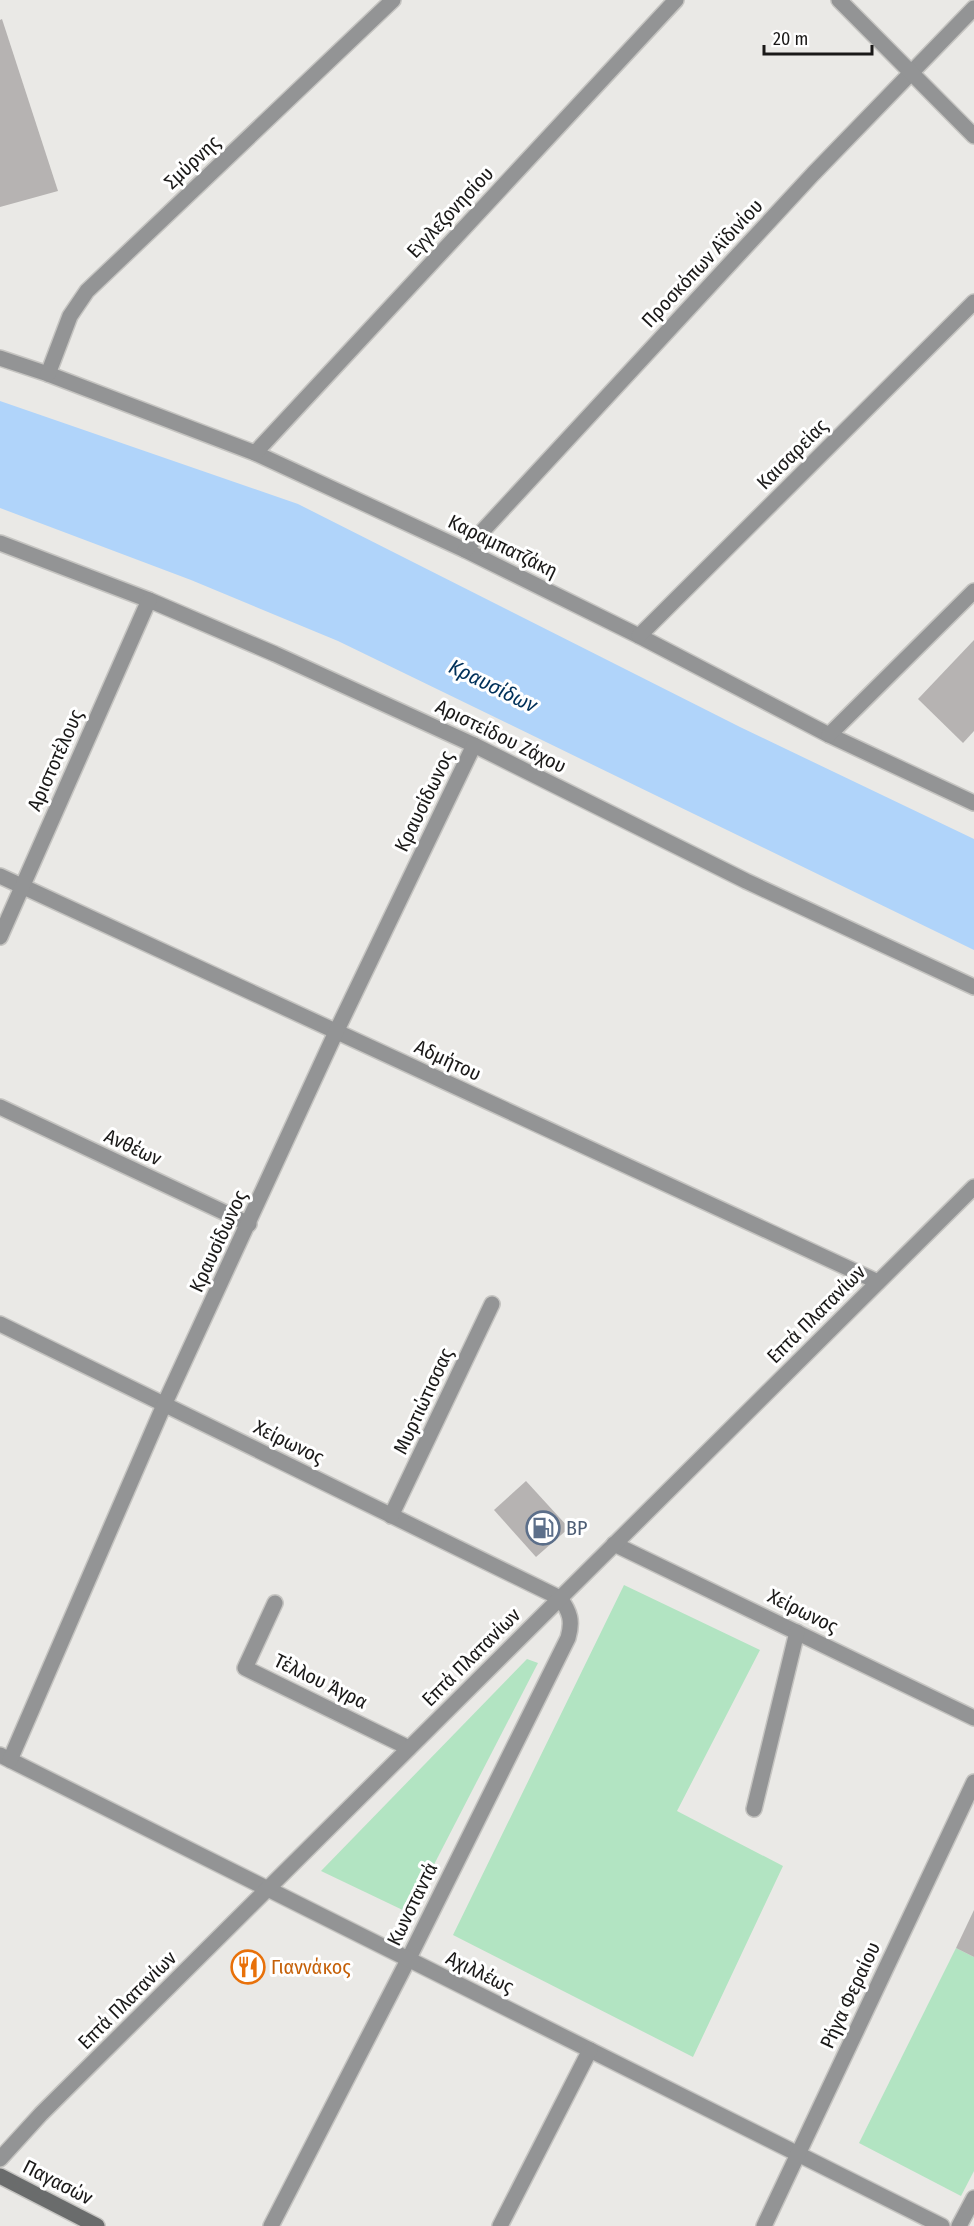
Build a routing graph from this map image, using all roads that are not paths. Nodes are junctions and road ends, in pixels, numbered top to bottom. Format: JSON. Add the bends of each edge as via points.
{"nodes":[{"id":1,"x":393,"y":0,"type":"edge"},
{"id":2,"x":676,"y":0,"type":"edge"},
{"id":3,"x":839,"y":0,"type":"edge"},
{"id":4,"x":974,"y":8,"type":"edge"},
{"id":5,"x":911,"y":72,"type":"junction"},
{"id":6,"x":974,"y":136,"type":"edge"},
{"id":7,"x":974,"y":302,"type":"edge"},
{"id":8,"x":0,"y":358,"type":"edge"},
{"id":9,"x":48,"y":374,"type":"junction"},
{"id":10,"x":255,"y":453,"type":"junction"},
{"id":11,"x":0,"y":543,"type":"edge"},
{"id":12,"x":465,"y":550,"type":"junction"},
{"id":13,"x":974,"y":591,"type":"edge"},
{"id":14,"x":149,"y":600,"type":"junction"},
{"id":15,"x":639,"y":636,"type":"junction"},
{"id":16,"x":829,"y":735,"type":"junction"},
{"id":17,"x":474,"y":745,"type":"junction"},
{"id":18,"x":974,"y":803,"type":"edge"},
{"id":19,"x":0,"y":876,"type":"edge"},
{"id":20,"x":22,"y":887,"type":"junction"},
{"id":21,"x":0,"y":937,"type":"edge"},
{"id":22,"x":974,"y":987,"type":"edge"},
{"id":23,"x":336,"y":1032,"type":"junction"},
{"id":24,"x":0,"y":1107,"type":"edge"},
{"id":25,"x":974,"y":1187,"type":"edge"},
{"id":26,"x":249,"y":1224,"type":"junction"},
{"id":27,"x":878,"y":1282,"type":"junction"},
{"id":28,"x":492,"y":1304,"type":"dead end"},
{"id":29,"x":0,"y":1324,"type":"edge"},
{"id":30,"x":164,"y":1405,"type":"junction"},
{"id":31,"x":391,"y":1516,"type":"junction"},
{"id":32,"x":614,"y":1544,"type":"junction"},
{"id":33,"x":560,"y":1598,"type":"junction"},
{"id":34,"x":275,"y":1604,"type":"dead end"},
{"id":35,"x":798,"y":1632,"type":"junction"},
{"id":36,"x":974,"y":1718,"type":"edge"},
{"id":37,"x":410,"y":1748,"type":"junction"},
{"id":38,"x":5,"y":1758,"type":"edge"},
{"id":39,"x":974,"y":1782,"type":"edge"},
{"id":40,"x":754,"y":1809,"type":"dead end"},
{"id":41,"x":267,"y":1890,"type":"junction"},
{"id":42,"x":408,"y":1960,"type":"junction"},
{"id":43,"x":590,"y":2050,"type":"junction"},
{"id":44,"x":798,"y":2154,"type":"junction"},
{"id":45,"x":0,"y":2159,"type":"edge"},
{"id":46,"x":0,"y":2176,"type":"edge"},
{"id":47,"x":974,"y":2198,"type":"edge"},
{"id":48,"x":97,"y":2226,"type":"edge"},
{"id":49,"x":271,"y":2226,"type":"edge"},
{"id":50,"x":500,"y":2226,"type":"edge"},
{"id":51,"x":764,"y":2226,"type":"edge"},
{"id":52,"x":942,"y":2226,"type":"edge"},
{"id":53,"x":959,"y":2226,"type":"edge"}],
"edges":[{"from":1,"to":9,"type":"street","name":"Σμύρνης","via":[[87,291],[70,316]]},
{"from":2,"to":10,"type":"street","name":"Εγγλεζονησίου"},
{"from":3,"to":5,"type":"street"},
{"from":4,"to":5,"type":"street","name":"Προσκόπων Αϊδινίου"},
{"from":5,"to":6,"type":"street"},
{"from":5,"to":12,"type":"street","name":"Προσκόπων Αϊδινίου"},
{"from":7,"to":15,"type":"street","name":"Καισαρείας"},
{"from":8,"to":9,"type":"street","name":"Καραμπατζάκη"},
{"from":9,"to":10,"type":"street","name":"Καραμπατζάκη"},
{"from":10,"to":12,"type":"street","name":"Καραμπατζάκη"},
{"from":11,"to":14,"type":"street","name":"Αριστείδου Ζάχου"},
{"from":12,"to":15,"type":"street","name":"Καραμπατζάκη"},
{"from":13,"to":16,"type":"street"},
{"from":14,"to":17,"type":"street","name":"Αριστείδου Ζάχου"},
{"from":14,"to":20,"type":"street","name":"Αριστοτέλους"},
{"from":15,"to":16,"type":"street","name":"Καραμπατζάκη"},
{"from":16,"to":18,"type":"street","name":"Καραμπατζάκη"},
{"from":17,"to":22,"type":"street","name":"Αριστείδου Ζάχου","via":[[747,881]]},
{"from":17,"to":23,"type":"street","name":"Κραυσίδωνος"},
{"from":19,"to":20,"type":"street","name":"Αδμήτου"},
{"from":20,"to":21,"type":"street","name":"Αριστοτέλους"},
{"from":20,"to":23,"type":"street","name":"Αδμήτου"},
{"from":23,"to":26,"type":"street","name":"Κραυσίδωνος"},
{"from":23,"to":27,"type":"street","name":"Αδμήτου"},
{"from":24,"to":26,"type":"street","name":"Ανθέων"},
{"from":25,"to":27,"type":"street","name":"Επτά Πλατανίων"},
{"from":26,"to":30,"type":"street","name":"Κραυσίδωνος"},
{"from":27,"to":32,"type":"street","name":"Επτά Πλατανίων"},
{"from":28,"to":31,"type":"street","name":"Μυρτιώτισσας"},
{"from":29,"to":30,"type":"street","name":"Χείρωνος"},
{"from":30,"to":31,"type":"street","name":"Χείρωνος"},
{"from":30,"to":38,"type":"street","name":"Κραυσίδωνος"},
{"from":31,"to":33,"type":"street","name":"Χείρωνος"},
{"from":32,"to":33,"type":"street","name":"Επτά Πλατανίων"},
{"from":32,"to":35,"type":"street","name":"Χείρωνος"},
{"from":33,"to":37,"type":"street","name":"Επτά Πλατανίων"},
{"from":33,"to":42,"type":"street","name":"Κωνσταντά","via":[[572,1624],[568,1638]]},
{"from":34,"to":37,"type":"street","name":"Τέλλου Άγρα","via":[[245,1668]]},
{"from":35,"to":36,"type":"street","name":"Χείρωνος"},
{"from":35,"to":40,"type":"street"},
{"from":37,"to":41,"type":"street","name":"Επτά Πλατανίων"},
{"from":38,"to":41,"type":"street","name":"Αχιλλέως"},
{"from":39,"to":44,"type":"street","name":"Ρήγα Φεραίου"},
{"from":41,"to":42,"type":"street","name":"Αχιλλέως"},
{"from":41,"to":45,"type":"street","name":"Επτά Πλατανίων"},
{"from":42,"to":43,"type":"street","name":"Αχιλλέως"},
{"from":42,"to":49,"type":"street","name":"Κωνσταντά"},
{"from":43,"to":44,"type":"street","name":"Αχιλλέως"},
{"from":43,"to":50,"type":"street"},
{"from":44,"to":51,"type":"street","name":"Ρήγα Φεραίου"},
{"from":44,"to":52,"type":"street","name":"Αχιλλέως"},
{"from":46,"to":48,"type":"main road","name":"Παγασών"},
{"from":47,"to":53,"type":"street"}]}
